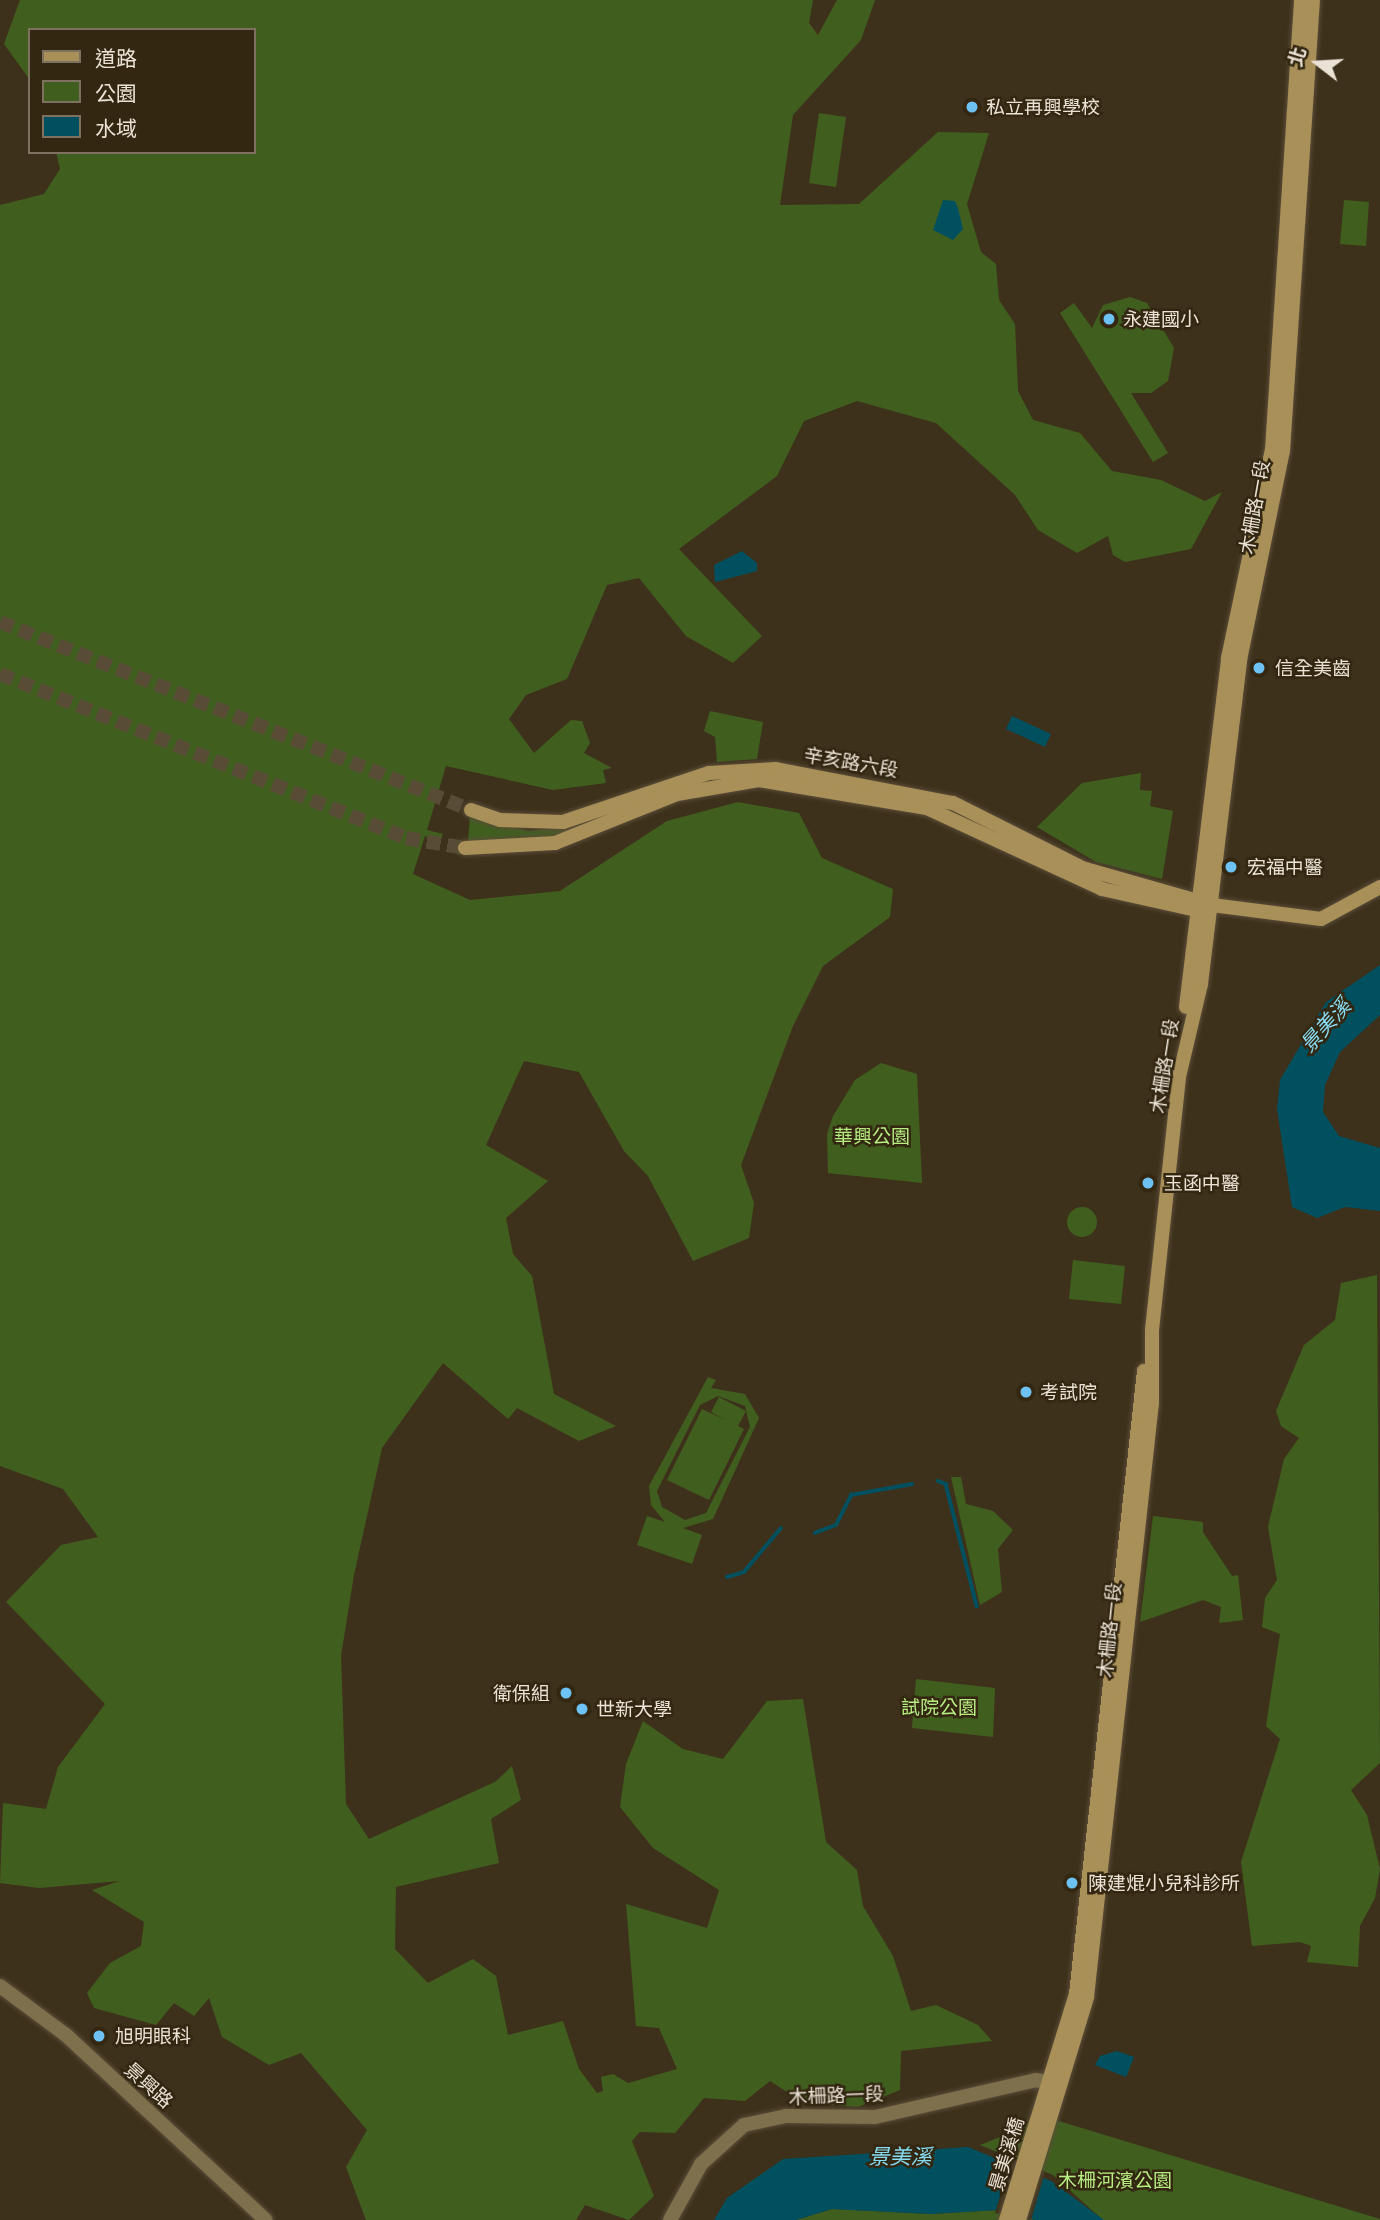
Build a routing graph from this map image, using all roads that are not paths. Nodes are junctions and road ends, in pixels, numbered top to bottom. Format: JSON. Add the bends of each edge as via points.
{"nodes":[{"id":1,"x":1301,"y":0,"type":"edge"},
{"id":2,"x":1313,"y":0,"type":"edge"},
{"id":3,"x":471,"y":810,"type":"tunnel mouth"},
{"id":4,"x":465,"y":848,"type":"tunnel mouth"},
{"id":5,"x":1380,"y":887,"type":"edge"},
{"id":6,"x":1205,"y":905,"type":"junction"},
{"id":7,"x":0,"y":1986,"type":"edge"},
{"id":8,"x":1054,"y":2083,"type":"junction"},
{"id":9,"x":1049,"y":2102,"type":"junction"},
{"id":10,"x":266,"y":2220,"type":"edge"},
{"id":11,"x":670,"y":2220,"type":"edge"},
{"id":12,"x":1006,"y":2220,"type":"edge"},
{"id":13,"x":1019,"y":2220,"type":"edge"}],
"edges":[{"from":1,"to":6,"type":"main road","name":"木柵路一段","via":[[1272,450],[1227,658]]},
{"from":2,"to":6,"type":"main road","name":"木柵路一段","via":[[1283,451],[1240,660]]},
{"from":3,"to":6,"type":"main road","name":"辛亥路六段","via":[[500,820],[562,822],[701,775],[776,769],[953,803],[1082,868]]},
{"from":4,"to":6,"type":"main road","name":"辛亥路六段","via":[[555,843],[677,794],[759,780],[927,808],[1093,886]]},
{"from":5,"to":6,"type":"main road","via":[[1321,919]]},
{"from":6,"to":8,"type":"main road","name":"木柵路一段","via":[[1156,1231],[1076,1994]]},
{"from":7,"to":10,"type":"street","name":"景興路","via":[[66,2035]]},
{"from":8,"to":9,"type":"main road"},
{"from":8,"to":11,"type":"street","name":"木柵路一段","via":[[875,2117],[786,2116],[744,2125],[701,2164]]},
{"from":9,"to":12,"type":"main road","name":"景美溪橋"},
{"from":9,"to":13,"type":"main road","name":"景美溪橋"}]}
